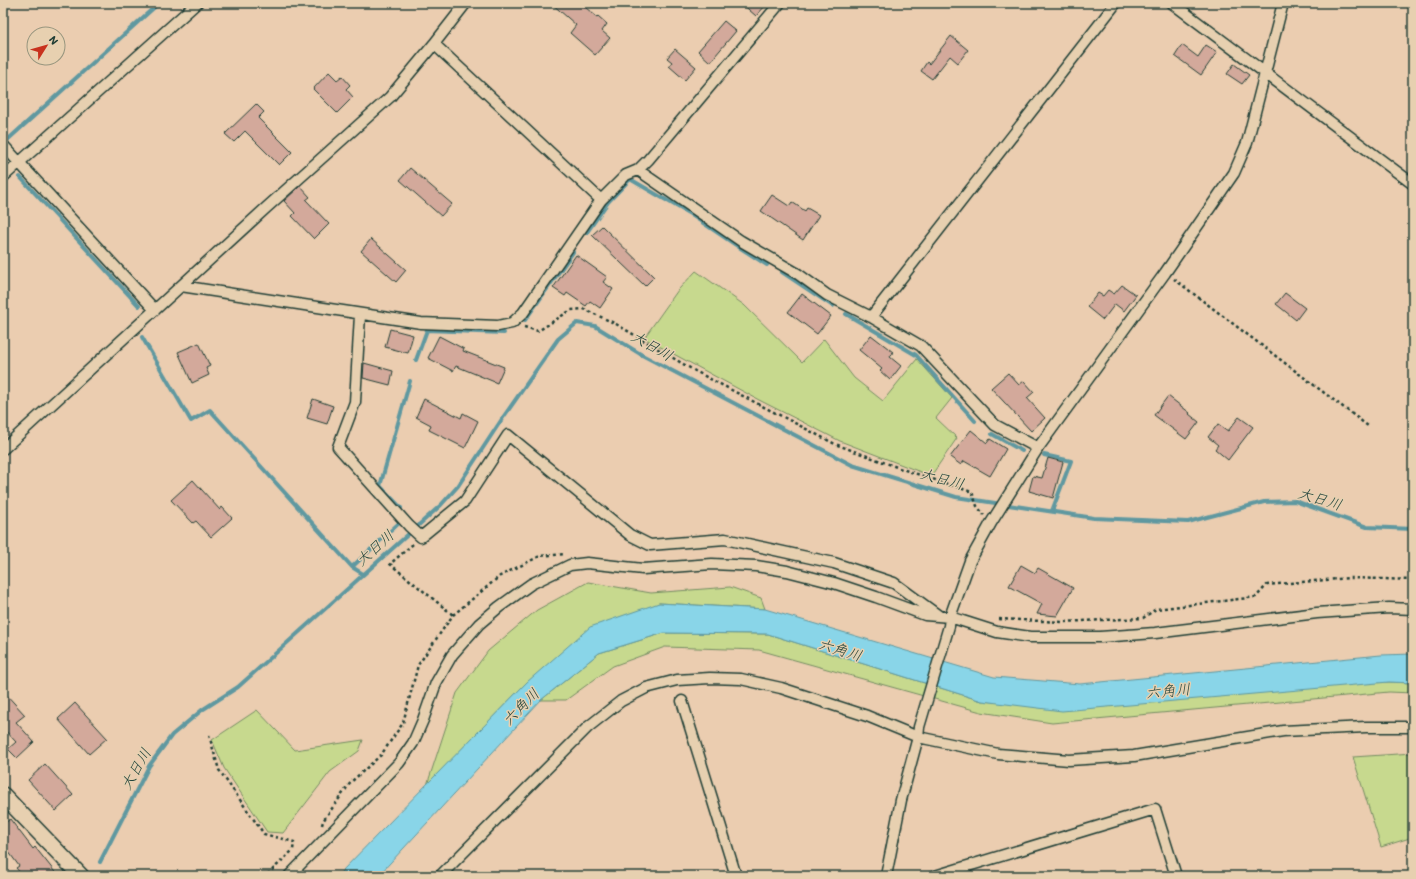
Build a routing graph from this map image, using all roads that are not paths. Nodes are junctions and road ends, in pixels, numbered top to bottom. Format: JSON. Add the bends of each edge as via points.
{"nodes":[{"id":1,"x":197,"y":3,"type":"edge"},
{"id":2,"x":465,"y":3,"type":"edge"},
{"id":3,"x":780,"y":3,"type":"edge"},
{"id":4,"x":1116,"y":3,"type":"edge"},
{"id":5,"x":1172,"y":3,"type":"edge"},
{"id":6,"x":1283,"y":3,"type":"edge"},
{"id":7,"x":434,"y":44,"type":"junction"},
{"id":8,"x":1266,"y":72,"type":"junction"},
{"id":9,"x":6,"y":148,"type":"edge"},
{"id":10,"x":19,"y":162,"type":"junction"},
{"id":11,"x":638,"y":170,"type":"junction"},
{"id":12,"x":3,"y":177,"type":"edge"},
{"id":13,"x":1413,"y":184,"type":"edge"},
{"id":14,"x":600,"y":200,"type":"junction"},
{"id":15,"x":181,"y":286,"type":"junction"},
{"id":16,"x":155,"y":310,"type":"junction"},
{"id":17,"x":360,"y":315,"type":"junction"},
{"id":18,"x":871,"y":317,"type":"junction"},
{"id":19,"x":1038,"y":448,"type":"junction"},
{"id":20,"x":3,"y":449,"type":"edge"},
{"id":21,"x":1413,"y":608,"type":"edge"},
{"id":22,"x":939,"y":616,"type":"junction"},
{"id":23,"x":949,"y":622,"type":"junction"},
{"id":24,"x":682,"y":701,"type":"dead end"},
{"id":25,"x":1413,"y":727,"type":"edge"},
{"id":26,"x":918,"y":732,"type":"junction"},
{"id":27,"x":3,"y":795,"type":"edge"},
{"id":28,"x":75,"y":874,"type":"edge"},
{"id":29,"x":289,"y":876,"type":"edge"},
{"id":30,"x":440,"y":876,"type":"edge"},
{"id":31,"x":736,"y":876,"type":"edge"},
{"id":32,"x":886,"y":876,"type":"edge"},
{"id":33,"x":935,"y":876,"type":"edge"},
{"id":34,"x":1176,"y":876,"type":"edge"}],
"edges":[{"from":1,"to":10,"type":"street"},
{"from":2,"to":7,"type":"street"},
{"from":3,"to":11,"type":"street"},
{"from":4,"to":18,"type":"street"},
{"from":5,"to":8,"type":"street"},
{"from":6,"to":8,"type":"street"},
{"from":7,"to":14,"type":"street"},
{"from":7,"to":15,"type":"street","via":[[390,97]]},
{"from":8,"to":13,"type":"street"},
{"from":8,"to":19,"type":"street","via":[[1247,143],[1234,173],[1166,273]]},
{"from":9,"to":10,"type":"street"},
{"from":10,"to":12,"type":"street"},
{"from":10,"to":16,"type":"street"},
{"from":11,"to":14,"type":"street","via":[[626,175]]},
{"from":11,"to":18,"type":"street","via":[[827,295]]},
{"from":14,"to":17,"type":"street","via":[[523,313],[512,323],[498,326],[421,324]]},
{"from":15,"to":16,"type":"street"},
{"from":15,"to":17,"type":"street"},
{"from":16,"to":20,"type":"street"},
{"from":17,"to":22,"type":"street","via":[[355,402],[338,447],[418,536],[465,501],[508,435],[630,535],[650,545],[725,539],[834,563],[894,583]]},
{"from":18,"to":19,"type":"street","via":[[921,346],[995,425]]},
{"from":19,"to":23,"type":"street","via":[[970,561]]},
{"from":21,"to":23,"type":"street","via":[[1317,613],[1155,633],[1093,637],[1030,637]]},
{"from":22,"to":23,"type":"street"},
{"from":22,"to":29,"type":"street","via":[[925,615],[876,597],[787,571],[756,566],[712,564],[644,569],[587,563],[570,565],[531,584],[479,624],[452,655],[436,683],[413,742],[399,763]]},
{"from":23,"to":26,"type":"street"},
{"from":24,"to":31,"type":"street"},
{"from":25,"to":26,"type":"street","via":[[1283,731],[1134,756],[1069,760],[998,754]]},
{"from":26,"to":30,"type":"street","via":[[788,690],[741,679],[677,680],[646,688],[620,701],[588,727]]},
{"from":26,"to":32,"type":"street"},
{"from":27,"to":28,"type":"main road"},
{"from":33,"to":34,"type":"street","via":[[1155,809]]}]}
